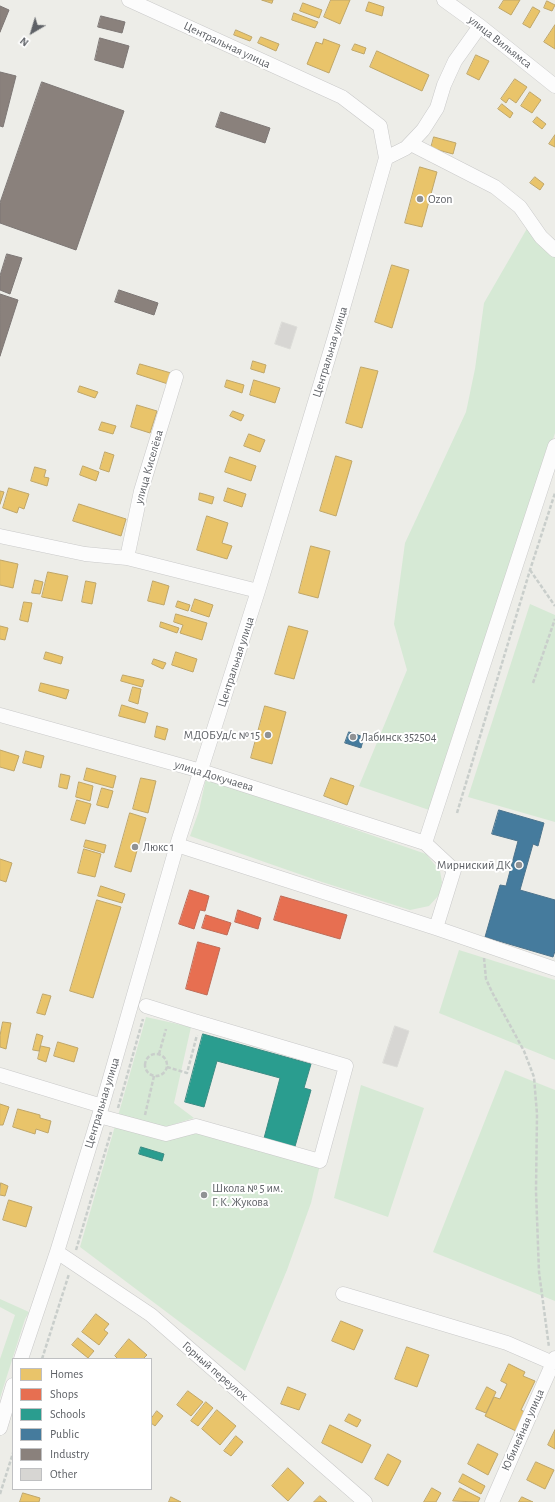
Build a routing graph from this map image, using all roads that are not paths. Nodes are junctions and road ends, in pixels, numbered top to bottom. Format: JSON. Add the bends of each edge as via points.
{"nodes":[{"id":1,"x":129,"y":0,"type":"edge"},
{"id":2,"x":444,"y":0,"type":"edge"},
{"id":3,"x":480,"y":26,"type":"junction"},
{"id":4,"x":555,"y":86,"type":"edge"},
{"id":5,"x":411,"y":144,"type":"junction"},
{"id":6,"x":386,"y":158,"type":"junction"},
{"id":7,"x":555,"y":250,"type":"edge"},
{"id":8,"x":176,"y":377,"type":"dead end"},
{"id":9,"x":555,"y":446,"type":"edge"},
{"id":10,"x":0,"y":536,"type":"edge"},
{"id":11,"x":127,"y":558,"type":"junction"},
{"id":12,"x":258,"y":591,"type":"junction"},
{"id":13,"x":0,"y":715,"type":"edge"},
{"id":14,"x":201,"y":771,"type":"junction"},
{"id":15,"x":425,"y":843,"type":"junction"},
{"id":16,"x":177,"y":845,"type":"junction"},
{"id":17,"x":436,"y":928,"type":"junction"},
{"id":18,"x":555,"y":969,"type":"edge"},
{"id":19,"x":146,"y":1006,"type":"road end"},
{"id":20,"x":0,"y":1075,"type":"edge"},
{"id":21,"x":100,"y":1111,"type":"junction"},
{"id":22,"x":56,"y":1252,"type":"junction"},
{"id":23,"x":343,"y":1294,"type":"dead end"},
{"id":24,"x":21,"y":1358,"type":"edge"},
{"id":25,"x":553,"y":1358,"type":"edge"},
{"id":26,"x":12,"y":1388,"type":"edge"},
{"id":27,"x":0,"y":1428,"type":"edge"},
{"id":28,"x":365,"y":1502,"type":"edge"},
{"id":29,"x":492,"y":1502,"type":"edge"}],
"edges":[{"from":1,"to":6,"type":"street","name":"Центральная улица","via":[[342,97],[380,126]]},
{"from":2,"to":3,"type":"street","name":"улица Вильямса"},
{"from":3,"to":4,"type":"street","name":"улица Вильямса"},
{"from":3,"to":5,"type":"street","via":[[454,61],[437,108]]},
{"from":5,"to":6,"type":"street"},
{"from":5,"to":7,"type":"street","via":[[495,187],[520,207],[540,237]]},
{"from":6,"to":12,"type":"street","name":"Центральная улица"},
{"from":8,"to":11,"type":"street","name":"улица Киселёва","via":[[141,490]]},
{"from":9,"to":15,"type":"street"},
{"from":10,"to":11,"type":"street","via":[[85,554]]},
{"from":11,"to":12,"type":"street"},
{"from":12,"to":14,"type":"street","name":"Центральная улица"},
{"from":13,"to":14,"type":"street","name":"улица Докучаева"},
{"from":14,"to":15,"type":"street","name":"улица Докучаева"},
{"from":14,"to":16,"type":"street","name":"Центральная улица"},
{"from":15,"to":17,"type":"street","via":[[454,870]]},
{"from":16,"to":17,"type":"street"},
{"from":16,"to":21,"type":"street","name":"Центральная улица"},
{"from":17,"to":18,"type":"street"},
{"from":19,"to":21,"type":"street","via":[[346,1066],[320,1161],[196,1126],[166,1134],[115,1121]]},
{"from":20,"to":21,"type":"street"},
{"from":21,"to":22,"type":"street","name":"Центральная улица"},
{"from":22,"to":24,"type":"street","name":"Центральная улица"},
{"from":22,"to":28,"type":"street","name":"Горный переулок","via":[[151,1315]]},
{"from":23,"to":25,"type":"street"},
{"from":25,"to":29,"type":"street","name":"Юбилейная улица"},
{"from":26,"to":27,"type":"street"}]}
